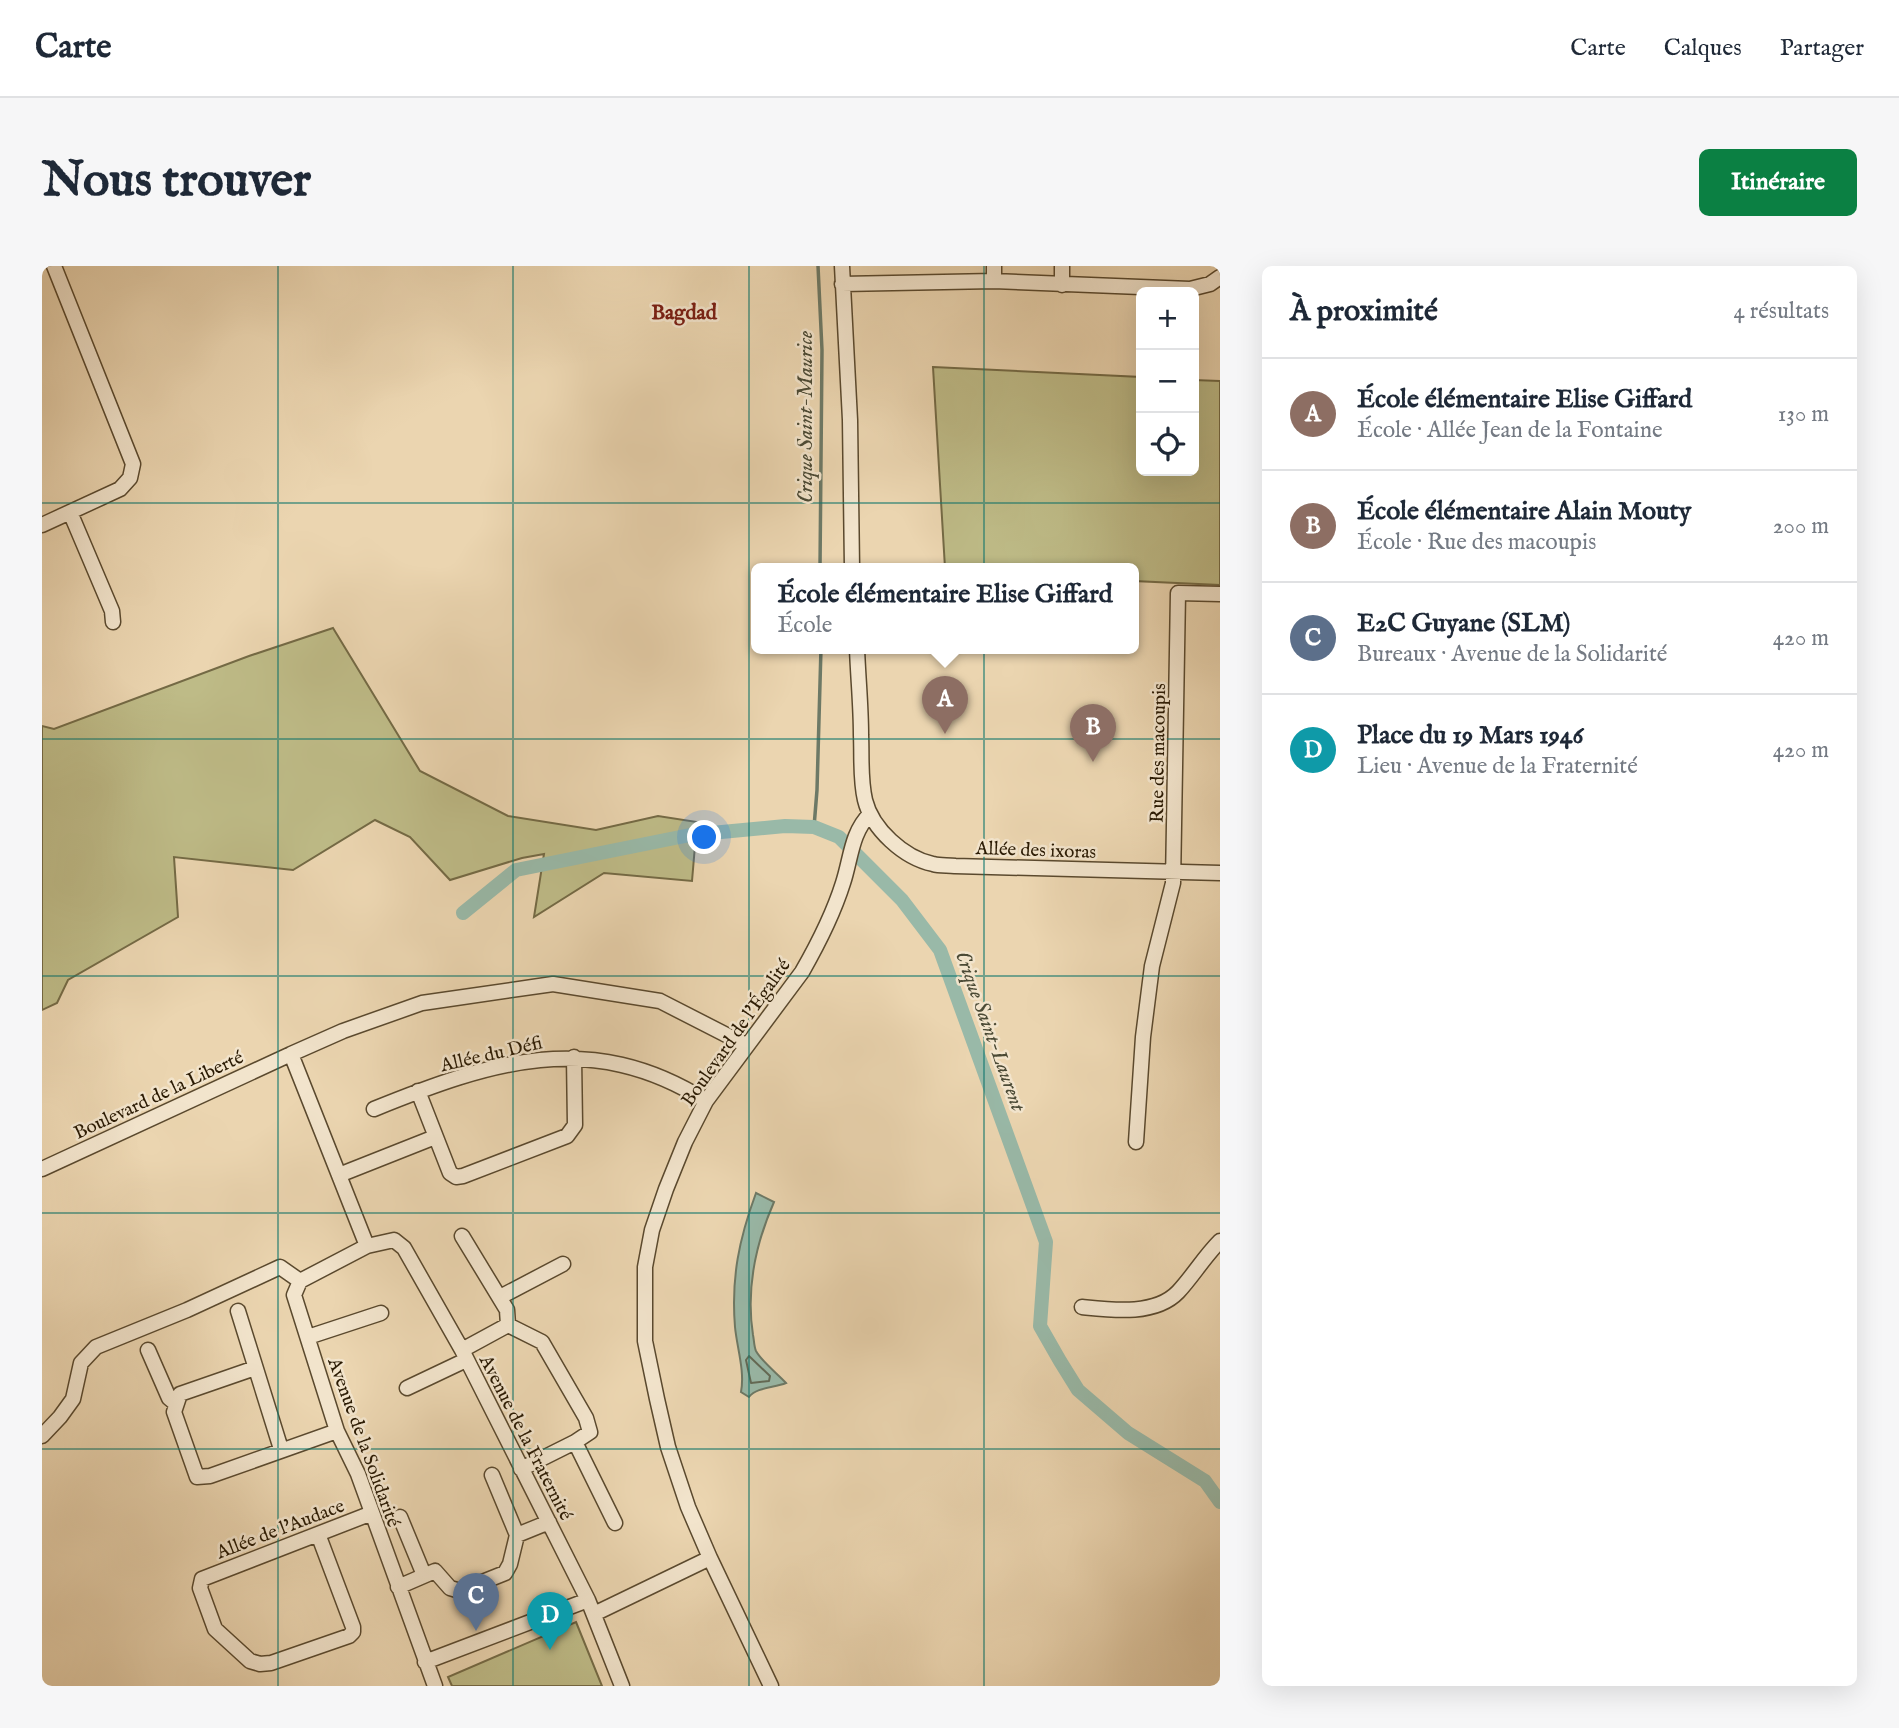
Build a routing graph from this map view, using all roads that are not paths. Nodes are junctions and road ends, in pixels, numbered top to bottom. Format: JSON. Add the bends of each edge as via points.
{"nodes":[{"id":1,"x":54,"y":266,"type":"edge"},
{"id":2,"x":842,"y":266,"type":"edge"},
{"id":3,"x":1062,"y":266,"type":"edge"},
{"id":4,"x":994,"y":273,"type":"edge"},
{"id":5,"x":1220,"y":277,"type":"edge"},
{"id":6,"x":842,"y":284,"type":"junction"},
{"id":7,"x":1062,"y":285,"type":"junction"},
{"id":8,"x":70,"y":512,"type":"junction"},
{"id":9,"x":42,"y":525,"type":"edge"},
{"id":10,"x":852,"y":563,"type":"edge"},
{"id":11,"x":1220,"y":594,"type":"edge"},
{"id":12,"x":113,"y":622,"type":"dead end"},
{"id":13,"x":857,"y":654,"type":"edge"},
{"id":14,"x":870,"y":814,"type":"junction"},
{"id":15,"x":1174,"y":872,"type":"junction"},
{"id":16,"x":1220,"y":873,"type":"edge"},
{"id":17,"x":746,"y":1045,"type":"junction"},
{"id":18,"x":291,"y":1054,"type":"junction"},
{"id":19,"x":574,"y":1057,"type":"junction"},
{"id":20,"x":418,"y":1091,"type":"junction"},
{"id":21,"x":706,"y":1101,"type":"junction"},
{"id":22,"x":374,"y":1109,"type":"dead end"},
{"id":23,"x":435,"y":1137,"type":"junction"},
{"id":24,"x":1136,"y":1142,"type":"dead end"},
{"id":25,"x":42,"y":1169,"type":"edge"},
{"id":26,"x":339,"y":1175,"type":"junction"},
{"id":27,"x":462,"y":1236,"type":"dead end"},
{"id":28,"x":1220,"y":1241,"type":"edge"},
{"id":29,"x":367,"y":1246,"type":"junction"},
{"id":30,"x":563,"y":1264,"type":"dead end"},
{"id":31,"x":300,"y":1281,"type":"junction"},
{"id":32,"x":500,"y":1297,"type":"junction"},
{"id":33,"x":1082,"y":1307,"type":"dead end"},
{"id":34,"x":238,"y":1311,"type":"dead end"},
{"id":35,"x":381,"y":1313,"type":"dead end"},
{"id":36,"x":508,"y":1325,"type":"junction"},
{"id":37,"x":308,"y":1337,"type":"junction"},
{"id":38,"x":148,"y":1350,"type":"dead end"},
{"id":39,"x":464,"y":1355,"type":"junction"},
{"id":40,"x":255,"y":1368,"type":"junction"},
{"id":41,"x":407,"y":1388,"type":"dead end"},
{"id":42,"x":175,"y":1404,"type":"junction"},
{"id":43,"x":337,"y":1431,"type":"junction"},
{"id":44,"x":42,"y":1436,"type":"edge"},
{"id":45,"x":575,"y":1443,"type":"junction"},
{"id":46,"x":281,"y":1449,"type":"junction"},
{"id":47,"x":521,"y":1469,"type":"junction"},
{"id":48,"x":492,"y":1475,"type":"dead end"},
{"id":49,"x":372,"y":1514,"type":"junction"},
{"id":50,"x":400,"y":1517,"type":"dead end"},
{"id":51,"x":549,"y":1522,"type":"junction"},
{"id":52,"x":615,"y":1523,"type":"dead end"},
{"id":53,"x":318,"y":1534,"type":"junction"},
{"id":54,"x":517,"y":1535,"type":"junction"},
{"id":55,"x":710,"y":1558,"type":"junction"},
{"id":56,"x":424,"y":1575,"type":"junction"},
{"id":57,"x":398,"y":1587,"type":"junction"},
{"id":58,"x":591,"y":1607,"type":"junction"},
{"id":59,"x":425,"y":1662,"type":"junction"},
{"id":60,"x":435,"y":1686,"type":"edge"},
{"id":61,"x":622,"y":1686,"type":"edge"},
{"id":62,"x":771,"y":1686,"type":"edge"}],
"edges":[{"from":1,"to":8,"type":"street","via":[[133,464],[130,478],[120,489]]},
{"from":2,"to":6,"type":"street"},
{"from":3,"to":7,"type":"street"},
{"from":4,"to":6,"type":"street"},
{"from":4,"to":7,"type":"street"},
{"from":5,"to":7,"type":"street","via":[[1190,289]]},
{"from":6,"to":10,"type":"street"},
{"from":8,"to":9,"type":"street"},
{"from":8,"to":12,"type":"street"},
{"from":11,"to":15,"type":"street","name":"Rue des macoupis","via":[[1178,593]]},
{"from":13,"to":14,"type":"street","via":[[861,773]]},
{"from":14,"to":15,"type":"street","name":"Allée des ixoras","via":[[893,843],[933,864]]},
{"from":14,"to":17,"type":"street","name":"Boulevard de l'Égalité","via":[[855,837],[839,895],[814,951]]},
{"from":15,"to":16,"type":"street","name":"Allée des ixoras"},
{"from":15,"to":24,"type":"street","via":[[1152,965]]},
{"from":17,"to":18,"type":"street","name":"Boulevard de la Liberté","via":[[660,1001],[553,984],[422,1003]]},
{"from":17,"to":21,"type":"street","name":"Boulevard de l'Égalité"},
{"from":18,"to":25,"type":"street","name":"Boulevard de la Liberté"},
{"from":18,"to":26,"type":"street"},
{"from":19,"to":20,"type":"street","name":"Allée du Défi","via":[[534,1059]]},
{"from":19,"to":21,"type":"street","name":"Allée du Défi","via":[[603,1060],[662,1077]]},
{"from":19,"to":23,"type":"street","via":[[575,1125],[567,1136],[456,1177]]},
{"from":20,"to":22,"type":"street","name":"Allée du Défi"},
{"from":20,"to":23,"type":"street"},
{"from":21,"to":55,"type":"street","name":"Boulevard de l'Égalité","via":[[685,1142],[652,1230],[645,1267],[645,1340],[668,1447]]},
{"from":23,"to":26,"type":"street"},
{"from":26,"to":29,"type":"street"},
{"from":27,"to":32,"type":"street"},
{"from":28,"to":33,"type":"street","via":[[1166,1301],[1134,1309]]},
{"from":29,"to":31,"type":"street"},
{"from":29,"to":39,"type":"street","name":"Avenue de la Fraternité","via":[[394,1240],[404,1248]]},
{"from":30,"to":32,"type":"street"},
{"from":31,"to":37,"type":"street","name":"Avenue de la Solidarité","via":[[295,1295]]},
{"from":31,"to":44,"type":"street","via":[[280,1267],[96,1347],[81,1363],[73,1399]]},
{"from":32,"to":36,"type":"street"},
{"from":34,"to":40,"type":"street"},
{"from":35,"to":37,"type":"street"},
{"from":36,"to":39,"type":"street"},
{"from":36,"to":45,"type":"street","via":[[542,1342],[586,1418],[590,1432]]},
{"from":37,"to":43,"type":"street","name":"Avenue de la Solidarité"},
{"from":38,"to":42,"type":"street"},
{"from":39,"to":41,"type":"street"},
{"from":39,"to":47,"type":"street","name":"Avenue de la Fraternité"},
{"from":40,"to":42,"type":"street","via":[[180,1394]]},
{"from":40,"to":46,"type":"street"},
{"from":42,"to":46,"type":"street","via":[[173,1412],[197,1477]]},
{"from":43,"to":46,"type":"street"},
{"from":43,"to":49,"type":"street","name":"Avenue de la Solidarité"},
{"from":45,"to":47,"type":"street"},
{"from":45,"to":52,"type":"street"},
{"from":47,"to":51,"type":"street","name":"Avenue de la Fraternité"},
{"from":48,"to":54,"type":"street"},
{"from":49,"to":53,"type":"street","name":"Allée de l'Audace"},
{"from":49,"to":57,"type":"street","name":"Avenue de la Solidarité"},
{"from":50,"to":56,"type":"street"},
{"from":51,"to":54,"type":"street"},
{"from":51,"to":58,"type":"street","name":"Avenue de la Fraternité"},
{"from":53,"to":53,"type":"street","name":"Allée de l'Audace","via":[[353,1632],[271,1663],[250,1661],[215,1629],[200,1588],[202,1579]]},
{"from":54,"to":56,"type":"street","via":[[505,1573],[460,1591],[450,1588],[435,1571]]},
{"from":55,"to":58,"type":"street"},
{"from":55,"to":62,"type":"street","name":"Boulevard de l'Égalité"},
{"from":56,"to":57,"type":"street"},
{"from":57,"to":59,"type":"street","name":"Avenue de la Solidarité"},
{"from":58,"to":59,"type":"street"},
{"from":58,"to":61,"type":"street","name":"Avenue de la Fraternité"},
{"from":59,"to":60,"type":"street","name":"Avenue de la Solidarité"}]}
